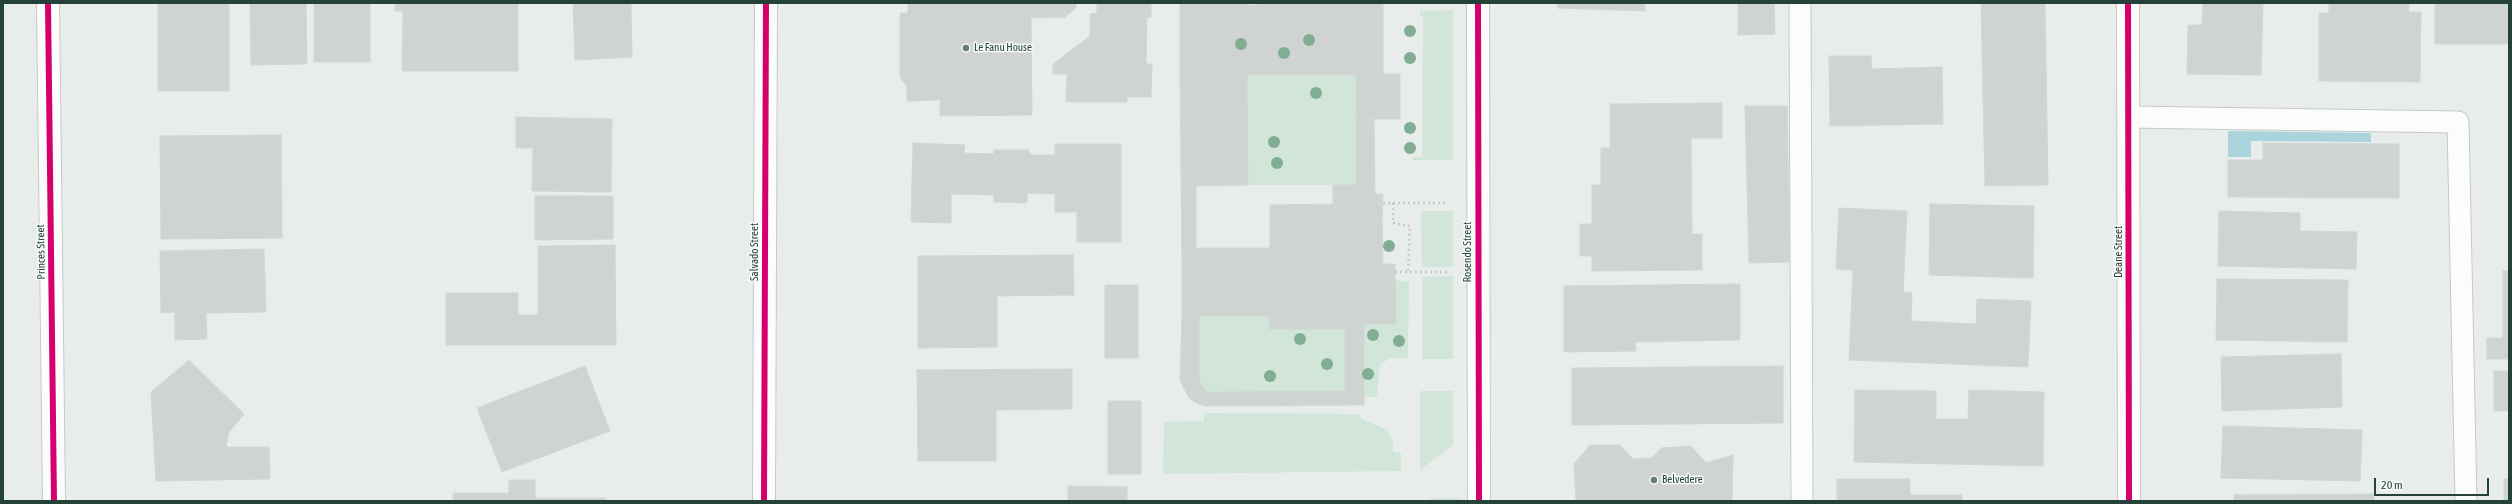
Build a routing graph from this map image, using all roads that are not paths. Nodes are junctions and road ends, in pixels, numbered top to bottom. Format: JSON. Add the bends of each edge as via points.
{"nodes":[{"id":1,"x":48,"y":3,"type":"edge"},
{"id":2,"x":766,"y":3,"type":"edge"},
{"id":3,"x":1478,"y":3,"type":"edge"},
{"id":4,"x":1800,"y":3,"type":"edge"},
{"id":5,"x":2128,"y":3,"type":"edge"},
{"id":6,"x":2129,"y":117,"type":"junction"},
{"id":7,"x":54,"y":501,"type":"edge"},
{"id":8,"x":764,"y":501,"type":"edge"},
{"id":9,"x":1479,"y":501,"type":"edge"},
{"id":10,"x":1802,"y":501,"type":"edge"},
{"id":11,"x":2129,"y":501,"type":"edge"},
{"id":12,"x":2466,"y":501,"type":"edge"}],
"edges":[{"from":1,"to":7,"type":"street","name":"Princes Street"},
{"from":2,"to":8,"type":"street","name":"Salvado Street"},
{"from":3,"to":9,"type":"street","name":"Rosendo Street"},
{"from":4,"to":10,"type":"lane"},
{"from":5,"to":6,"type":"street","name":"Deane Street"},
{"from":6,"to":11,"type":"street","name":"Deane Street"},
{"from":6,"to":12,"type":"lane","via":[[2458,122]]}]}
